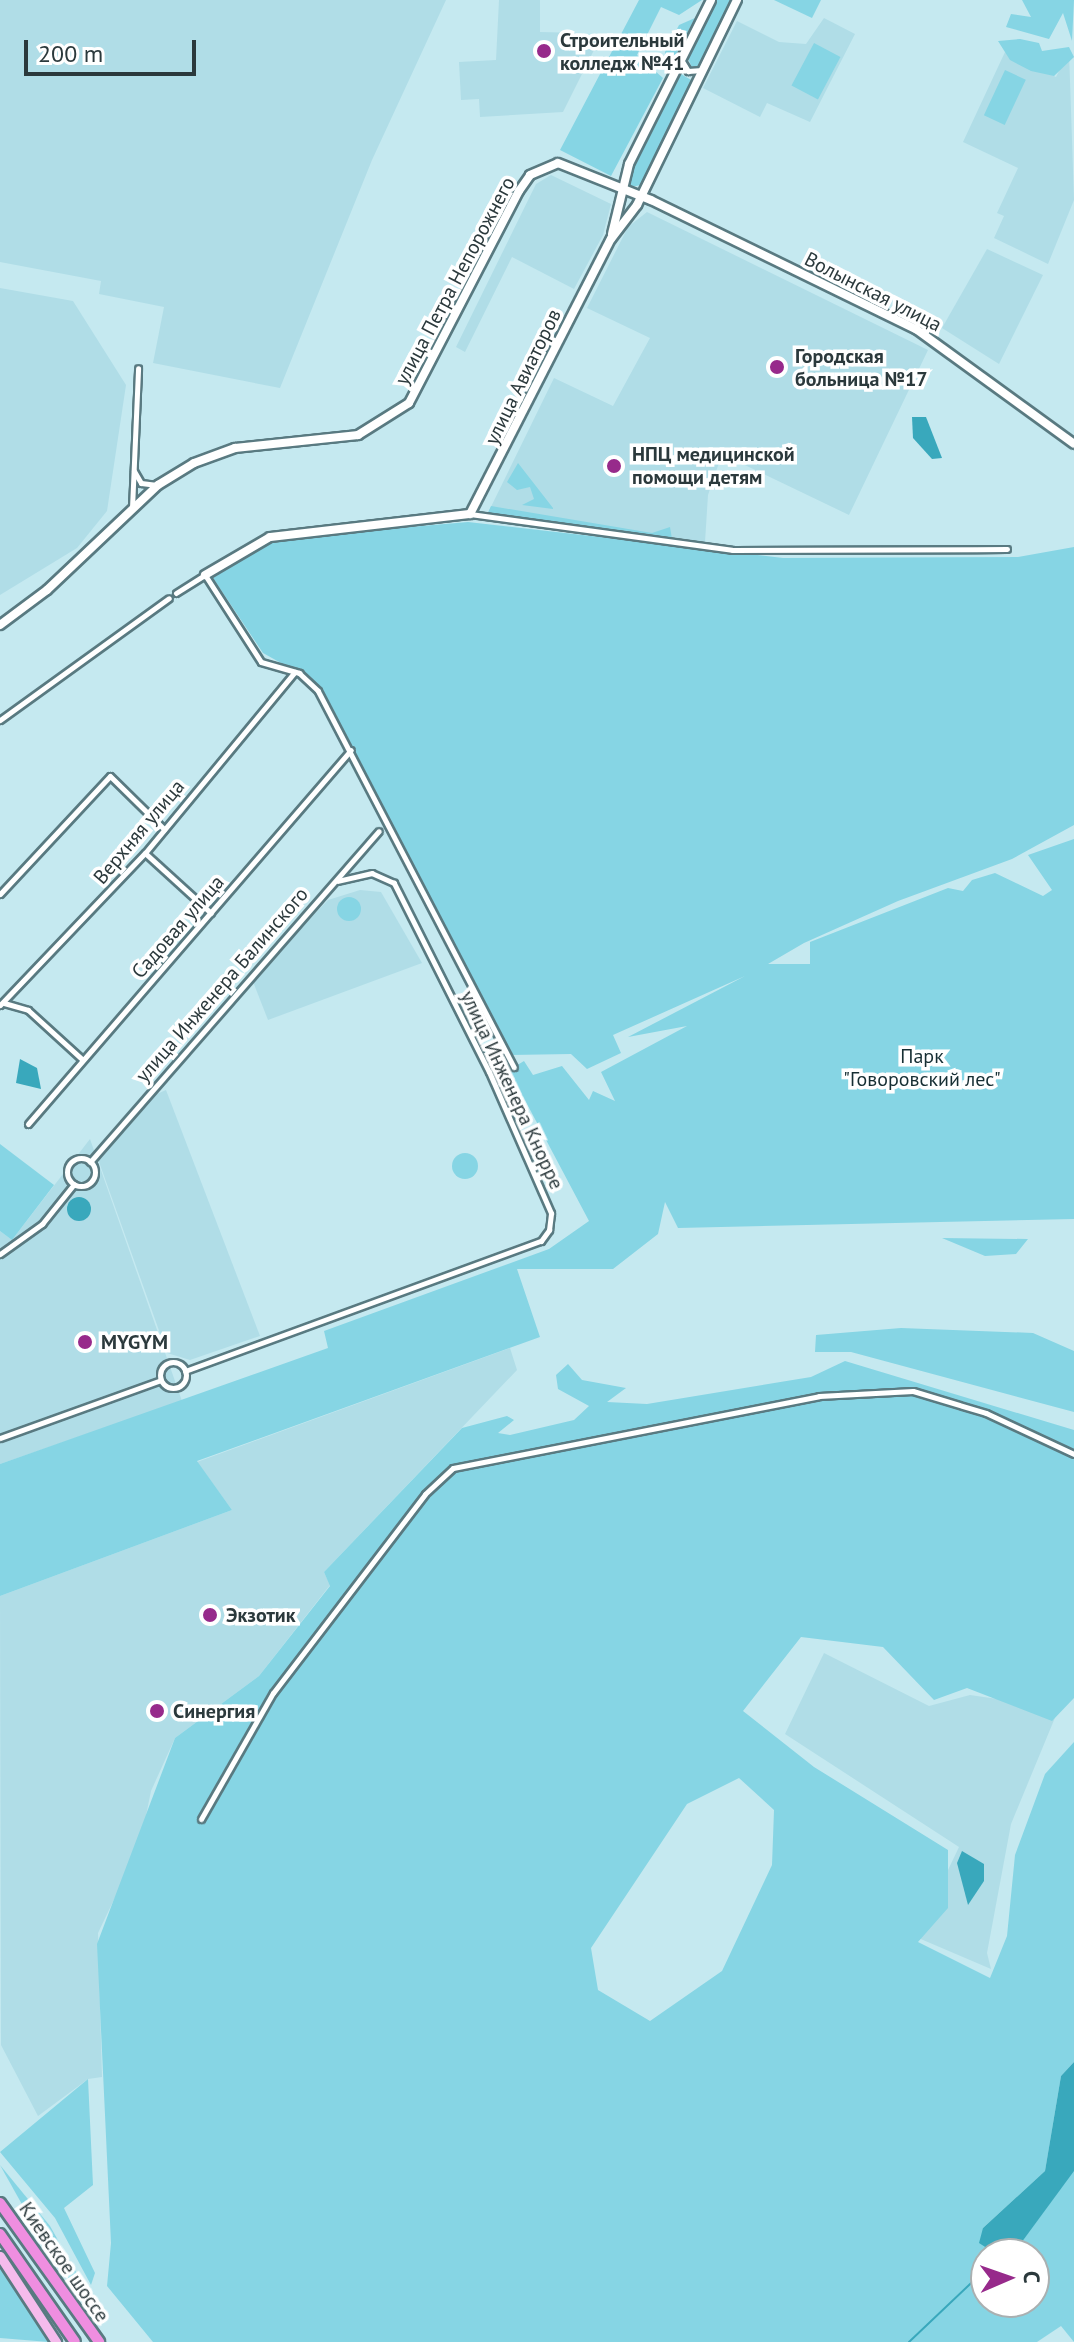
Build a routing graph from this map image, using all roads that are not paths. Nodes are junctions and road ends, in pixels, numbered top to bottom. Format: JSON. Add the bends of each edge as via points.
{"nodes":[{"id":1,"x":711,"y":0,"type":"edge"},
{"id":2,"x":737,"y":0,"type":"edge"},
{"id":3,"x":682,"y":56,"type":"junction"},
{"id":4,"x":704,"y":68,"type":"junction"},
{"id":5,"x":621,"y":186,"type":"junction"},
{"id":6,"x":640,"y":195,"type":"junction"},
{"id":7,"x":611,"y":239,"type":"junction"},
{"id":8,"x":138,"y":368,"type":"dead end"},
{"id":9,"x":1074,"y":444,"type":"edge"},
{"id":10,"x":134,"y":471,"type":"junction"},
{"id":11,"x":158,"y":485,"type":"junction"},
{"id":12,"x":132,"y":508,"type":"junction"},
{"id":13,"x":470,"y":514,"type":"junction"},
{"id":14,"x":1007,"y":549,"type":"dead end"},
{"id":15,"x":205,"y":575,"type":"junction"},
{"id":16,"x":176,"y":593,"type":"dead end"},
{"id":17,"x":169,"y":598,"type":"dead end"},
{"id":18,"x":0,"y":625,"type":"edge"},
{"id":19,"x":295,"y":672,"type":"junction"},
{"id":20,"x":0,"y":720,"type":"edge"},
{"id":21,"x":351,"y":750,"type":"junction"},
{"id":22,"x":164,"y":829,"type":"junction"},
{"id":23,"x":379,"y":831,"type":"dead end"},
{"id":24,"x":145,"y":853,"type":"junction"},
{"id":25,"x":338,"y":881,"type":"junction"},
{"id":26,"x":0,"y":894,"type":"edge"},
{"id":27,"x":211,"y":913,"type":"junction"},
{"id":28,"x":2,"y":1004,"type":"edge"},
{"id":29,"x":83,"y":1060,"type":"junction"},
{"id":30,"x":514,"y":1067,"type":"dead end"},
{"id":31,"x":28,"y":1124,"type":"dead end"},
{"id":32,"x":90,"y":1162,"type":"junction"},
{"id":33,"x":74,"y":1184,"type":"junction"},
{"id":34,"x":0,"y":1254,"type":"edge"},
{"id":35,"x":185,"y":1371,"type":"junction"},
{"id":36,"x":161,"y":1380,"type":"junction"},
{"id":37,"x":0,"y":1438,"type":"edge"},
{"id":38,"x":1074,"y":1454,"type":"edge"},
{"id":39,"x":201,"y":1819,"type":"dead end"},
{"id":40,"x":0,"y":2203,"type":"edge"},
{"id":41,"x":0,"y":2234,"type":"edge"},
{"id":42,"x":0,"y":2256,"type":"edge"},
{"id":43,"x":54,"y":2340,"type":"edge"},
{"id":44,"x":75,"y":2342,"type":"edge"},
{"id":45,"x":99,"y":2342,"type":"edge"}],
"edges":[{"from":1,"to":3,"type":"street","name":"улица Авиаторов"},
{"from":2,"to":4,"type":"street","name":"улица Авиаторов"},
{"from":3,"to":4,"type":"street","via":[[688,71]]},
{"from":3,"to":5,"type":"street","name":"улица Авиаторов"},
{"from":4,"to":6,"type":"street","name":"улица Авиаторов"},
{"from":5,"to":6,"type":"street"},
{"from":5,"to":7,"type":"street","name":"улица Авиаторов"},
{"from":5,"to":11,"type":"street","name":"улица Петра Непорожнего","via":[[568,163],[530,175],[427,375],[385,422],[358,435],[235,448]]},
{"from":6,"to":7,"type":"street","name":"улица Авиаторов"},
{"from":6,"to":9,"type":"street","name":"Волынская улица","via":[[932,338]]},
{"from":7,"to":13,"type":"street","name":"улица Авиаторов"},
{"from":8,"to":10,"type":"street"},
{"from":10,"to":11,"type":"street","via":[[141,483]]},
{"from":10,"to":12,"type":"street"},
{"from":11,"to":12,"type":"street","name":"улица Петра Непорожнего"},
{"from":12,"to":18,"type":"street","name":"улица Петра Непорожнего","via":[[47,590]]},
{"from":13,"to":14,"type":"street","via":[[732,550]]},
{"from":13,"to":15,"type":"street","via":[[270,537]]},
{"from":15,"to":16,"type":"street"},
{"from":15,"to":19,"type":"street","via":[[261,662]]},
{"from":17,"to":20,"type":"street"},
{"from":19,"to":21,"type":"street","via":[[318,691]]},
{"from":19,"to":22,"type":"street","name":"Верхняя улица"},
{"from":21,"to":27,"type":"street","name":"Садовая улица"},
{"from":21,"to":30,"type":"street"},
{"from":22,"to":24,"type":"street","name":"Верхняя улица"},
{"from":22,"to":26,"type":"street","via":[[110,776]]},
{"from":23,"to":25,"type":"street","name":"улица Инженера Балинского"},
{"from":24,"to":27,"type":"street"},
{"from":24,"to":28,"type":"street","name":"Верхняя улица"},
{"from":25,"to":32,"type":"street","name":"улица Инженера Балинского"},
{"from":25,"to":35,"type":"street","name":"улица Инженера Кнорре","via":[[372,873],[394,883],[489,1072],[551,1213],[549,1230],[541,1241]]},
{"from":27,"to":29,"type":"street","name":"Садовая улица"},
{"from":28,"to":29,"type":"street","via":[[28,1010]]},
{"from":29,"to":31,"type":"street","name":"Садовая улица"},
{"from":32,"to":33,"type":"street","name":"улица Инженера Балинского","via":[[91,1181]]},
{"from":32,"to":33,"type":"street","name":"улица Инженера Балинского","via":[[71,1163]]},
{"from":33,"to":34,"type":"street","name":"улица Инженера Балинского","via":[[42,1224]]},
{"from":35,"to":36,"type":"street","name":"улица Инженера Кнорре","via":[[178,1387]]},
{"from":35,"to":36,"type":"street","name":"улица Инженера Кнорре","via":[[170,1362]]},
{"from":36,"to":37,"type":"street","name":"улица Инженера Кнорре"},
{"from":38,"to":39,"type":"street","via":[[986,1413],[913,1391],[819,1396],[453,1468],[425,1494],[273,1693]]},
{"from":40,"to":45,"type":"highway","name":"Киевское шоссе"},
{"from":41,"to":44,"type":"highway","name":"Киевское шоссе"},
{"from":42,"to":43,"type":"main road"}]}
